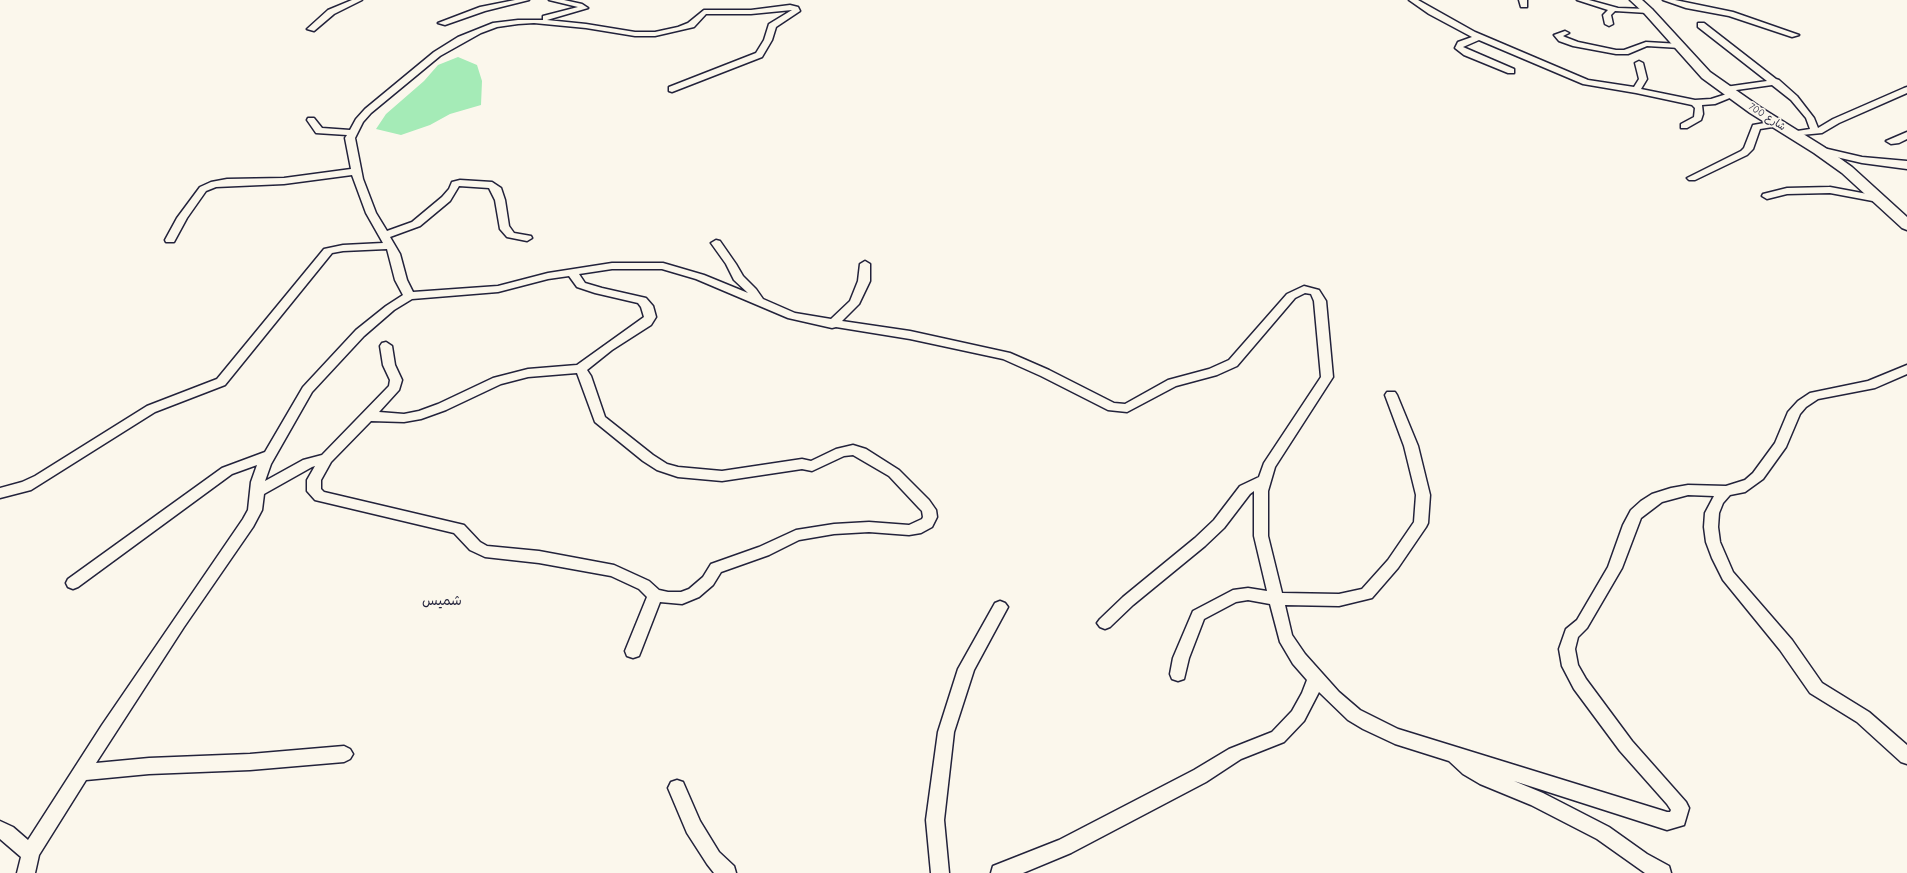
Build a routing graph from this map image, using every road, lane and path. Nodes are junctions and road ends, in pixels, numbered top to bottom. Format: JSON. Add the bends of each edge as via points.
{"nodes":[{"id":1,"x":358,"y":0,"type":"edge"},
{"id":2,"x":525,"y":0,"type":"edge"},
{"id":3,"x":553,"y":0,"type":"edge"},
{"id":4,"x":1413,"y":0,"type":"edge"},
{"id":5,"x":1581,"y":0,"type":"edge"},
{"id":6,"x":1666,"y":0,"type":"edge"},
{"id":7,"x":1642,"y":7,"type":"edge"},
{"id":8,"x":1611,"y":8,"type":"junction"},
{"id":9,"x":534,"y":21,"type":"junction"},
{"id":10,"x":442,"y":23,"type":"dead end"},
{"id":11,"x":1609,"y":24,"type":"dead end"},
{"id":12,"x":1701,"y":25,"type":"dead end"},
{"id":13,"x":311,"y":29,"type":"dead end"},
{"id":14,"x":1565,"y":34,"type":"dead end"},
{"id":15,"x":1796,"y":36,"type":"dead end"},
{"id":16,"x":1479,"y":37,"type":"junction"},
{"id":17,"x":1680,"y":46,"type":"junction"},
{"id":18,"x":1639,"y":63,"type":"dead end"},
{"id":19,"x":1510,"y":71,"type":"dead end"},
{"id":20,"x":1776,"y":82,"type":"junction"},
{"id":21,"x":672,"y":89,"type":"dead end"},
{"id":22,"x":1636,"y":90,"type":"junction"},
{"id":23,"x":1907,"y":90,"type":"edge"},
{"id":24,"x":1729,"y":92,"type":"junction"},
{"id":25,"x":1893,"y":96,"type":"junction"},
{"id":26,"x":1907,"y":102,"type":"edge"},
{"id":27,"x":1695,"y":103,"type":"junction"},
{"id":28,"x":311,"y":120,"type":"dead end"},
{"id":29,"x":1776,"y":124,"type":"junction"},
{"id":30,"x":1684,"y":126,"type":"dead end"},
{"id":31,"x":1815,"y":132,"type":"junction"},
{"id":32,"x":352,"y":133,"type":"junction"},
{"id":33,"x":1794,"y":134,"type":"junction"},
{"id":34,"x":1907,"y":135,"type":"edge"},
{"id":35,"x":1891,"y":141,"type":"dead end"},
{"id":36,"x":1819,"y":150,"type":"junction"},
{"id":37,"x":1862,"y":160,"type":"junction"},
{"id":38,"x":1907,"y":165,"type":"edge"},
{"id":39,"x":1847,"y":170,"type":"junction"},
{"id":40,"x":357,"y":171,"type":"junction"},
{"id":41,"x":1692,"y":178,"type":"dead end"},
{"id":42,"x":1767,"y":196,"type":"dead end"},
{"id":43,"x":1878,"y":199,"type":"junction"},
{"id":44,"x":1906,"y":224,"type":"edge"},
{"id":45,"x":527,"y":238,"type":"dead end"},
{"id":46,"x":170,"y":240,"type":"dead end"},
{"id":47,"x":387,"y":241,"type":"junction"},
{"id":48,"x":716,"y":242,"type":"dead end"},
{"id":49,"x":865,"y":264,"type":"dead end"},
{"id":50,"x":572,"y":272,"type":"junction"},
{"id":51,"x":409,"y":296,"type":"junction"},
{"id":52,"x":760,"y":304,"type":"junction"},
{"id":53,"x":832,"y":324,"type":"junction"},
{"id":54,"x":386,"y":346,"type":"dead end"},
{"id":55,"x":1907,"y":368,"type":"edge"},
{"id":56,"x":580,"y":369,"type":"junction"},
{"id":57,"x":1392,"y":395,"type":"dead end"},
{"id":58,"x":366,"y":416,"type":"junction"},
{"id":59,"x":269,"y":455,"type":"junction"},
{"id":60,"x":326,"y":460,"type":"junction"},
{"id":61,"x":1264,"y":481,"type":"junction"},
{"id":62,"x":258,"y":491,"type":"junction"},
{"id":63,"x":1726,"y":491,"type":"junction"},
{"id":64,"x":0,"y":493,"type":"edge"},
{"id":65,"x":73,"y":584,"type":"dead end"},
{"id":66,"x":655,"y":595,"type":"junction"},
{"id":67,"x":1277,"y":598,"type":"junction"},
{"id":68,"x":1000,"y":607,"type":"dead end"},
{"id":69,"x":1105,"y":623,"type":"dead end"},
{"id":70,"x":633,"y":652,"type":"dead end"},
{"id":71,"x":1178,"y":674,"type":"dead end"},
{"id":72,"x":1316,"y":678,"type":"junction"},
{"id":73,"x":1452,"y":753,"type":"junction"},
{"id":74,"x":344,"y":754,"type":"dead end"},
{"id":75,"x":1907,"y":756,"type":"edge"},
{"id":76,"x":81,"y":773,"type":"junction"},
{"id":77,"x":677,"y":788,"type":"dead end"},
{"id":78,"x":0,"y":830,"type":"edge"},
{"id":79,"x":32,"y":852,"type":"junction"},
{"id":80,"x":26,"y":873,"type":"edge"},
{"id":81,"x":727,"y":873,"type":"edge"},
{"id":82,"x":940,"y":873,"type":"edge"},
{"id":83,"x":1000,"y":873,"type":"edge"},
{"id":84,"x":1662,"y":873,"type":"edge"}],
"edges":[{"from":1,"to":13,"type":"street","via":[[331,12]]},
{"from":2,"to":10,"type":"street","via":[[483,9]]},
{"from":3,"to":9,"type":"street","via":[[584,8]]},
{"from":4,"to":16,"type":"street"},
{"from":5,"to":8,"type":"street"},
{"from":6,"to":15,"type":"street","via":[[1730,14]]},
{"from":7,"to":8,"type":"street"},
{"from":7,"to":17,"type":"main road","name":"شارع 700"},
{"from":8,"to":11,"type":"street","via":[[1607,17]]},
{"from":9,"to":21,"type":"street","via":[[635,34],[655,34],[680,30],[691,25],[704,12],[751,12],[790,7],[796,11],[772,26],[768,40],[759,55]]},
{"from":9,"to":32,"type":"street","via":[[496,25],[449,46],[368,111]]},
{"from":12,"to":20,"type":"street"},
{"from":14,"to":17,"type":"street","via":[[1558,35],[1576,44],[1616,52],[1625,52],[1650,44]]},
{"from":16,"to":19,"type":"street","via":[[1461,44],[1459,48]]},
{"from":16,"to":22,"type":"street","via":[[1579,80]]},
{"from":17,"to":24,"type":"main road","name":"شارع 700","via":[[1706,75]]},
{"from":18,"to":22,"type":"street","via":[[1644,79]]},
{"from":20,"to":24,"type":"street"},
{"from":20,"to":31,"type":"street","via":[[1805,110]]},
{"from":22,"to":27,"type":"street"},
{"from":23,"to":25,"type":"street"},
{"from":24,"to":27,"type":"street","via":[[1712,102]]},
{"from":24,"to":29,"type":"main road","name":"شارع 700"},
{"from":25,"to":26,"type":"street"},
{"from":25,"to":31,"type":"street"},
{"from":27,"to":30,"type":"street","via":[[1700,110],[1698,118]]},
{"from":28,"to":32,"type":"street","via":[[319,132]]},
{"from":29,"to":33,"type":"main road","name":"شارع 700"},
{"from":29,"to":41,"type":"street","via":[[1756,127],[1744,153]]},
{"from":31,"to":33,"type":"street"},
{"from":32,"to":40,"type":"street","via":[[350,138]]},
{"from":33,"to":36,"type":"main road","name":"شارع 700"},
{"from":34,"to":35,"type":"street"},
{"from":36,"to":37,"type":"street"},
{"from":36,"to":39,"type":"main road","name":"شارع 700"},
{"from":37,"to":38,"type":"street"},
{"from":37,"to":39,"type":"street"},
{"from":39,"to":43,"type":"main road","name":"شارع 700"},
{"from":40,"to":46,"type":"street","via":[[284,181],[214,184],[203,189]]},
{"from":40,"to":47,"type":"street","via":[[371,213]]},
{"from":42,"to":43,"type":"street","via":[[1787,191],[1823,190]]},
{"from":43,"to":44,"type":"main road","name":"شارع 700"},
{"from":45,"to":47,"type":"street","via":[[511,234],[504,227],[496,188],[492,185],[460,183],[455,184],[446,199],[416,224]]},
{"from":47,"to":51,"type":"street","via":[[395,254],[401,280]]},
{"from":47,"to":64,"type":"street","via":[[328,252],[221,382],[151,409],[40,479]]},
{"from":48,"to":52,"type":"street","via":[[738,278],[752,291]]},
{"from":49,"to":53,"type":"street","via":[[864,281],[855,302]]},
{"from":50,"to":51,"type":"street","via":[[498,289]]},
{"from":50,"to":52,"type":"street","via":[[617,266],[663,266],[700,277]]},
{"from":50,"to":56,"type":"street","via":[[581,285],[642,300],[650,313],[647,322]]},
{"from":51,"to":59,"type":"street","via":[[360,333],[321,374],[307,390]]},
{"from":52,"to":53,"type":"street","via":[[792,316]]},
{"from":53,"to":61,"type":"street","via":[[910,335],[1006,356],[1112,407],[1127,408],[1172,383],[1213,372],[1233,363],[1291,296],[1304,289],[1309,290],[1318,296],[1320,301],[1327,377],[1269,466]]},
{"from":54,"to":58,"type":"street","via":[[389,365],[395,375],[395,387]]},
{"from":55,"to":63,"type":"street","via":[[1871,385],[1814,396],[1802,404],[1794,412],[1782,444],[1758,476],[1740,488]]},
{"from":56,"to":58,"type":"street","via":[[528,373],[497,380],[421,415],[404,418]]},
{"from":56,"to":66,"type":"street","via":[[585,376],[600,419],[638,451],[662,467],[697,475],[735,476],[802,464],[812,466],[841,452],[853,450],[861,452],[894,473],[928,510],[930,517],[927,523],[916,529],[869,527],[796,535],[764,551],[716,568],[708,581],[694,593],[682,598]]},
{"from":57,"to":67,"type":"street","via":[[1410,446],[1423,495],[1421,523],[1393,564],[1367,594],[1339,600]]},
{"from":58,"to":60,"type":"street"},
{"from":59,"to":62,"type":"street","via":[[260,475]]},
{"from":59,"to":65,"type":"street","via":[[236,466],[219,476]]},
{"from":60,"to":62,"type":"street","via":[[308,463]]},
{"from":60,"to":66,"type":"street","via":[[314,480],[314,491],[320,496],[459,529],[475,546],[485,551],[539,557],[614,572],[644,585]]},
{"from":61,"to":67,"type":"street","via":[[1261,491],[1261,536]]},
{"from":61,"to":69,"type":"street","via":[[1245,490],[1219,524]]},
{"from":62,"to":76,"type":"street","via":[[254,510],[245,529],[179,623]]},
{"from":63,"to":73,"type":"street","via":[[1688,490],[1657,498],[1636,514],[1615,568],[1582,624],[1571,634],[1566,648],[1570,666],[1580,684],[1626,746],[1673,798],[1680,808],[1678,819],[1667,821],[1655,818]]},
{"from":63,"to":75,"type":"street","via":[[1712,513],[1711,527],[1713,542],[1728,576],[1786,645],[1816,688],[1863,716]]},
{"from":66,"to":70,"type":"street"},
{"from":67,"to":71,"type":"street","via":[[1248,594],[1233,596],[1198,615],[1181,658]]},
{"from":67,"to":72,"type":"street","via":[[1285,637],[1299,659]]},
{"from":68,"to":82,"type":"street","via":[[966,669],[946,732],[935,820]]},
{"from":72,"to":73,"type":"street","via":[[1334,697],[1369,724],[1395,736]]},
{"from":72,"to":83,"type":"street","via":[[1298,716],[1278,737],[1235,754],[1200,776],[1065,846]]},
{"from":73,"to":84,"type":"street","via":[[1469,768],[1486,778],[1537,799],[1603,833]]},
{"from":74,"to":76,"type":"street","via":[[250,762],[149,766]]},
{"from":76,"to":79,"type":"street"},
{"from":77,"to":81,"type":"street","via":[[694,827],[713,858]]},
{"from":78,"to":79,"type":"street","via":[[7,833],[25,850]]},
{"from":79,"to":80,"type":"street"}]}
